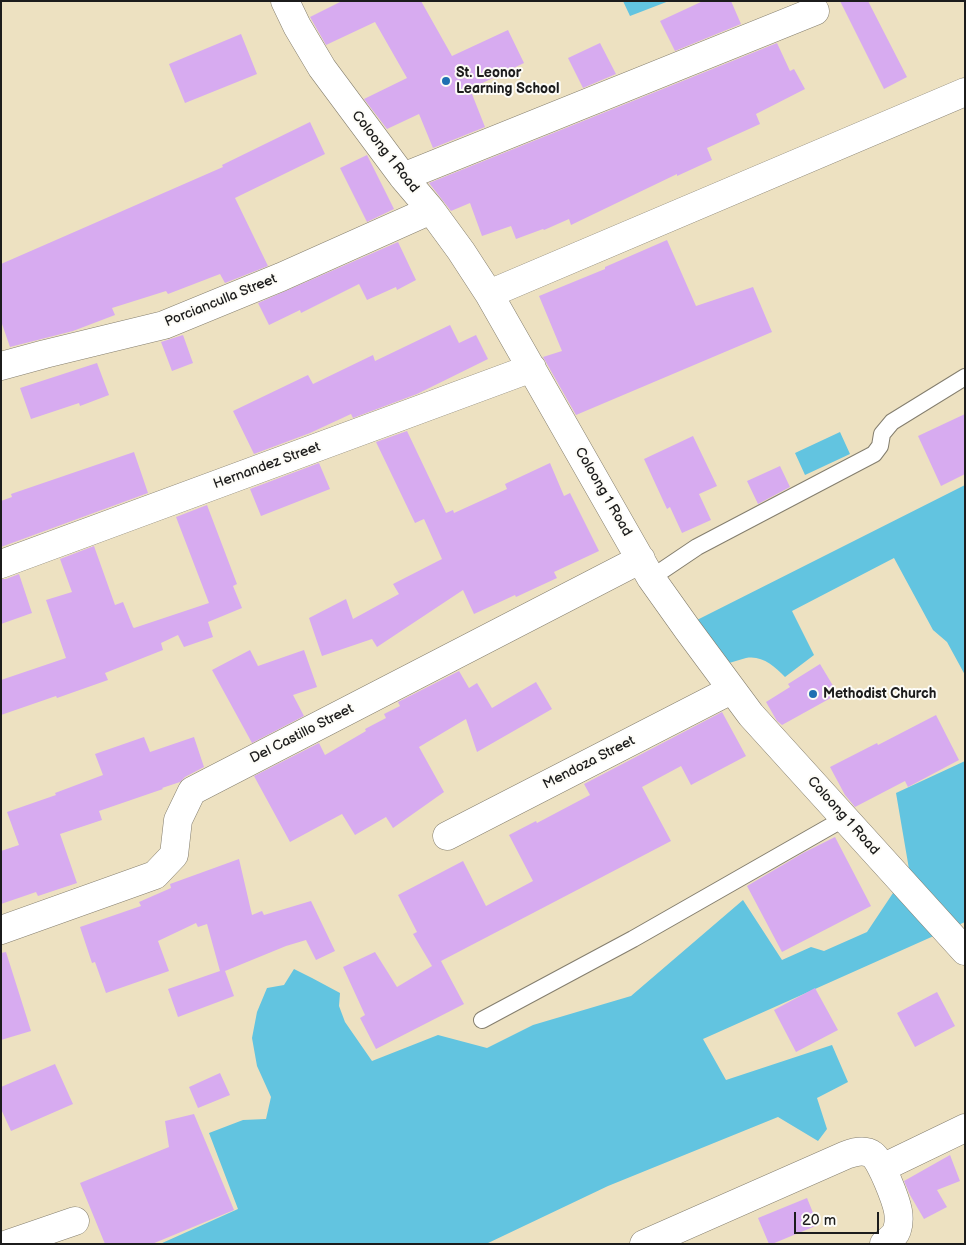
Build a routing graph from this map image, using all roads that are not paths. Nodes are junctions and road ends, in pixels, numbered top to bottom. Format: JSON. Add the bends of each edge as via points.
{"nodes":[{"id":1,"x":285,"y":1,"type":"edge"},
{"id":2,"x":816,"y":11,"type":"dead end"},
{"id":3,"x":965,"y":92,"type":"edge"},
{"id":4,"x":403,"y":176,"type":"junction"},
{"id":5,"x":431,"y":210,"type":"junction"},
{"id":6,"x":489,"y":294,"type":"junction"},
{"id":7,"x":1,"y":366,"type":"edge"},
{"id":8,"x":532,"y":368,"type":"junction"},
{"id":9,"x":965,"y":377,"type":"edge"},
{"id":10,"x":1,"y":564,"type":"edge"},
{"id":11,"x":646,"y":569,"type":"junction"},
{"id":12,"x":731,"y":690,"type":"junction"},
{"id":13,"x":845,"y":818,"type":"junction"},
{"id":14,"x":447,"y":836,"type":"dead end"},
{"id":15,"x":1,"y":930,"type":"edge"},
{"id":16,"x":965,"y":951,"type":"edge"},
{"id":17,"x":482,"y":1020,"type":"dead end"},
{"id":18,"x":965,"y":1128,"type":"edge"},
{"id":19,"x":882,"y":1168,"type":"junction"},
{"id":20,"x":74,"y":1221,"type":"dead end"},
{"id":21,"x":697,"y":1233,"type":"edge"},
{"id":22,"x":8,"y":1244,"type":"edge"},
{"id":23,"x":644,"y":1244,"type":"edge"},
{"id":24,"x":884,"y":1244,"type":"edge"}],
"edges":[{"from":1,"to":4,"type":"street","name":"Coloong 1 Road","via":[[322,68]]},
{"from":2,"to":4,"type":"street"},
{"from":3,"to":6,"type":"street"},
{"from":4,"to":5,"type":"street","name":"Coloong 1 Road"},
{"from":5,"to":6,"type":"street","name":"Coloong 1 Road"},
{"from":5,"to":7,"type":"street","name":"Porcianculla Street","via":[[164,325]]},
{"from":6,"to":8,"type":"street","name":"Coloong 1 Road"},
{"from":8,"to":10,"type":"street","name":"Hernandez Street"},
{"from":8,"to":11,"type":"street","name":"Coloong 1 Road"},
{"from":9,"to":11,"type":"lane","via":[[892,422],[882,434],[880,446],[874,454],[697,547]]},
{"from":11,"to":12,"type":"street","name":"Coloong 1 Road"},
{"from":11,"to":15,"type":"street","name":"Del Castillo Street","via":[[192,791],[178,820],[174,855],[154,874]]},
{"from":12,"to":13,"type":"street","name":"Coloong 1 Road"},
{"from":12,"to":14,"type":"street","name":"Mendoza Street"},
{"from":13,"to":16,"type":"street","name":"Coloong 1 Road"},
{"from":13,"to":17,"type":"lane","via":[[633,939]]},
{"from":18,"to":19,"type":"street"},
{"from":19,"to":21,"type":"street","via":[[872,1155],[865,1152],[846,1155]]},
{"from":19,"to":24,"type":"street","via":[[896,1202],[899,1222],[897,1231]]},
{"from":20,"to":22,"type":"street"},
{"from":21,"to":23,"type":"street"}]}
